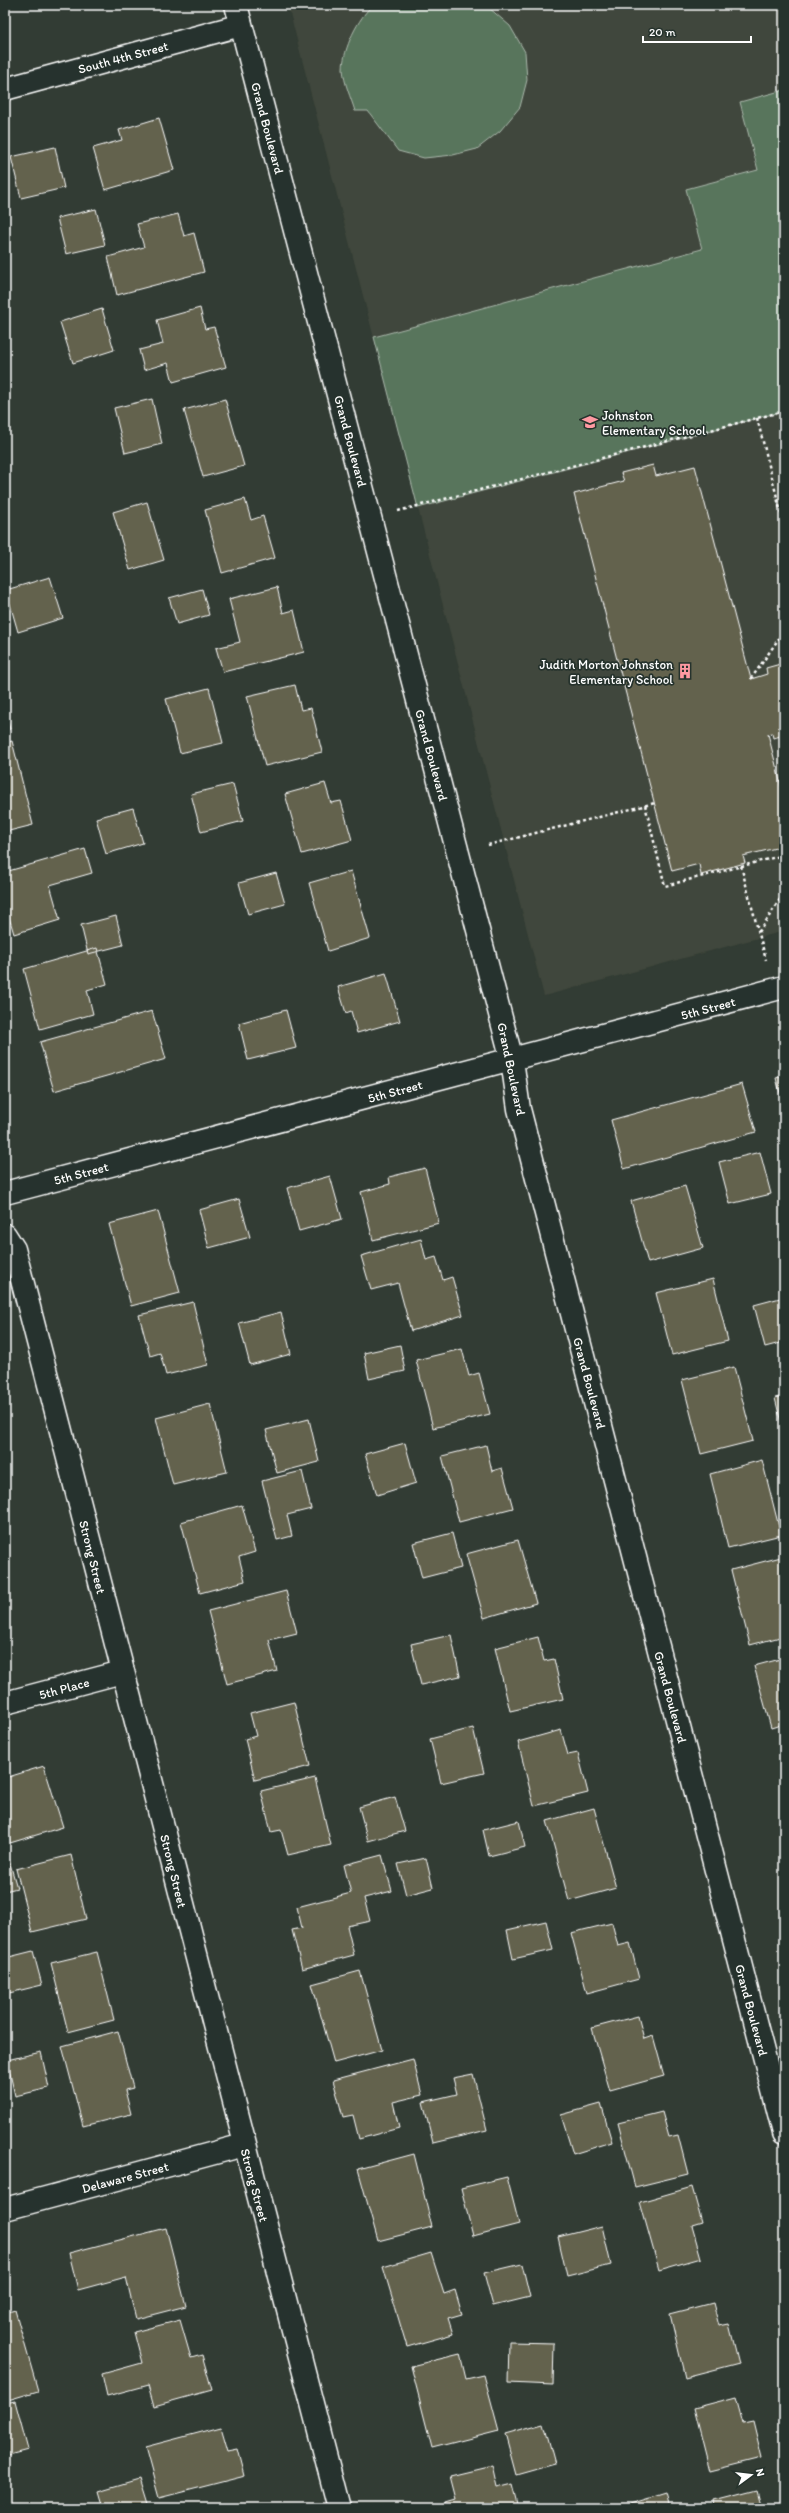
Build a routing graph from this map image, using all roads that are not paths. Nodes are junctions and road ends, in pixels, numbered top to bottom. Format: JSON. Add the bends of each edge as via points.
{"nodes":[{"id":1,"x":238,"y":15,"type":"edge"},
{"id":2,"x":5,"y":89,"type":"edge"},
{"id":3,"x":779,"y":989,"type":"edge"},
{"id":4,"x":512,"y":1060,"type":"junction"},
{"id":5,"x":5,"y":1193,"type":"edge"},
{"id":6,"x":5,"y":1236,"type":"edge"},
{"id":7,"x":122,"y":1672,"type":"junction"},
{"id":8,"x":5,"y":1703,"type":"edge"},
{"id":9,"x":784,"y":2133,"type":"edge"},
{"id":10,"x":244,"y":2145,"type":"junction"},
{"id":11,"x":5,"y":2209,"type":"edge"},
{"id":12,"x":339,"y":2508,"type":"edge"}],
"edges":[{"from":1,"to":2,"type":"street","name":"South 4th Street"},
{"from":1,"to":4,"type":"street","name":"Grand Boulevard"},
{"from":3,"to":4,"type":"street","name":"5th Street"},
{"from":4,"to":5,"type":"street","name":"5th Street"},
{"from":4,"to":9,"type":"street","name":"Grand Boulevard","via":[[519,1110]]},
{"from":6,"to":7,"type":"street","name":"Strong Street","via":[[14,1249]]},
{"from":7,"to":8,"type":"street","name":"5th Place"},
{"from":7,"to":10,"type":"street","name":"Strong Street"},
{"from":10,"to":11,"type":"street","name":"Delaware Street"},
{"from":10,"to":12,"type":"street","name":"Strong Street"}]}
